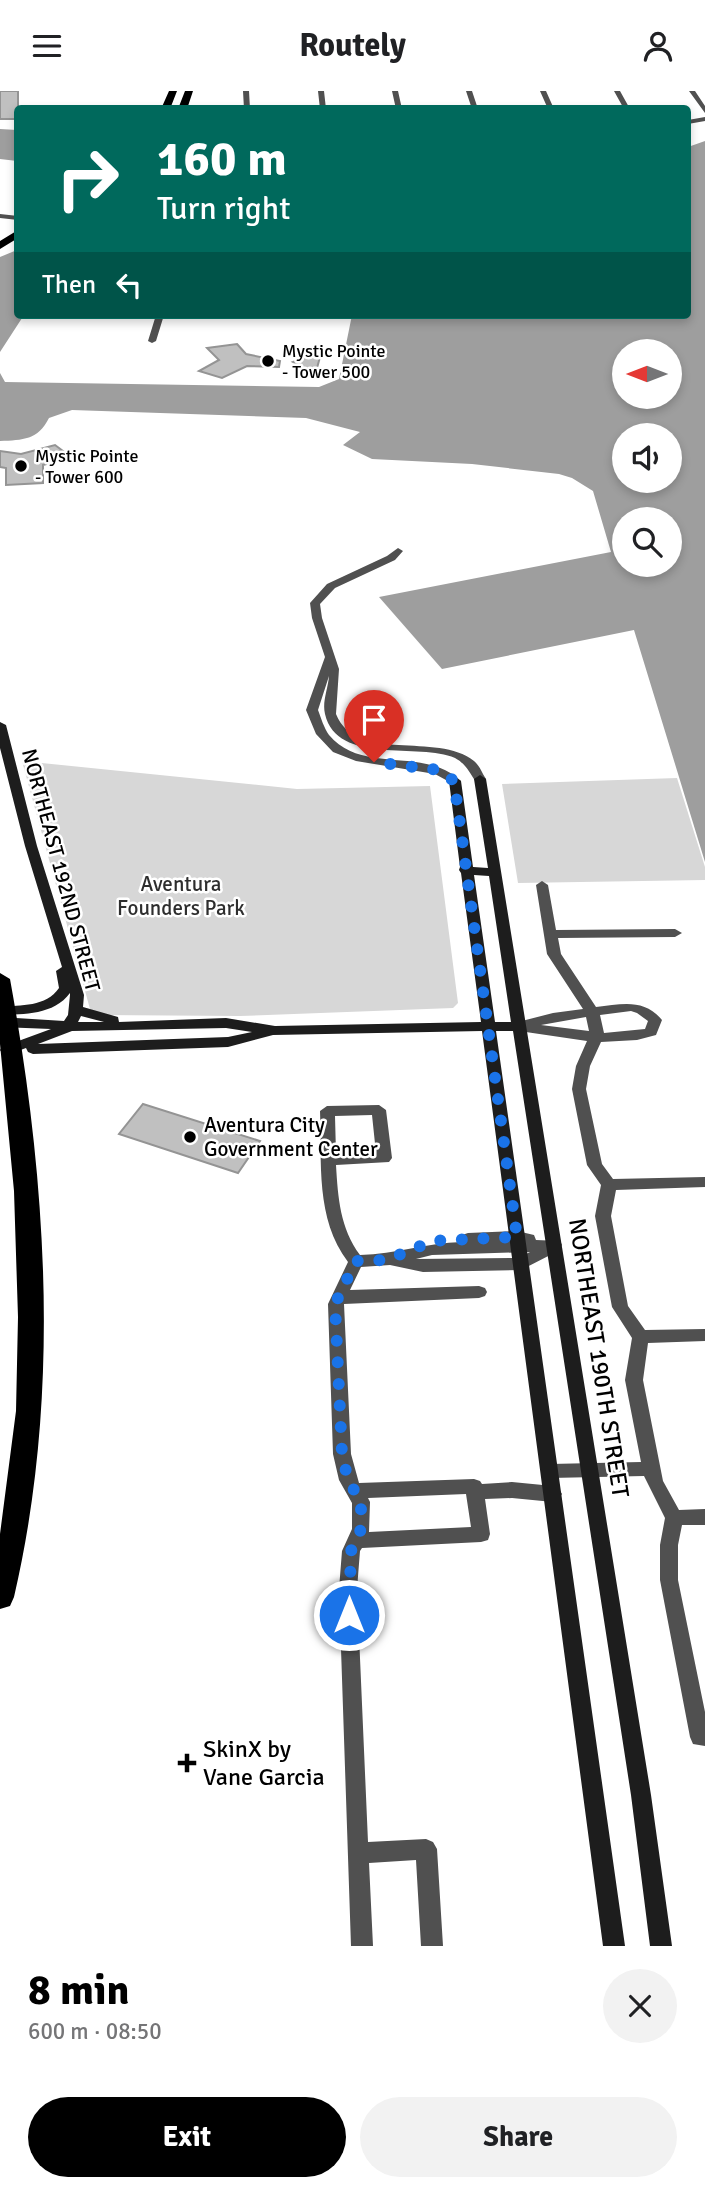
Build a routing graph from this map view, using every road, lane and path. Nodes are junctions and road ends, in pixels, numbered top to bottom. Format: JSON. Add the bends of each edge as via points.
{"nodes":[{"id":1,"x":692,"y":91,"type":"edge"},
{"id":2,"x":705,"y":111,"type":"edge"},
{"id":3,"x":9,"y":215,"type":"edge"},
{"id":4,"x":0,"y":230,"type":"edge"},
{"id":5,"x":159,"y":319,"type":"edge"},
{"id":6,"x":152,"y":341,"type":"dead end"},
{"id":7,"x":398,"y":551,"type":"dead end"},
{"id":8,"x":331,"y":655,"type":"junction"},
{"id":9,"x":0,"y":725,"type":"edge"},
{"id":10,"x":466,"y":870,"type":"junction"},
{"id":11,"x":495,"y":873,"type":"junction"},
{"id":12,"x":542,"y":885,"type":"dead end"},
{"id":13,"x":675,"y":933,"type":"dead end"},
{"id":14,"x":551,"y":935,"type":"junction"},
{"id":15,"x":58,"y":939,"type":"junction"},
{"id":16,"x":1,"y":983,"type":"edge"},
{"id":17,"x":0,"y":1010,"type":"edge"},
{"id":18,"x":76,"y":1010,"type":"junction"},
{"id":19,"x":592,"y":1010,"type":"junction"},
{"id":20,"x":0,"y":1022,"type":"edge"},
{"id":21,"x":164,"y":1024,"type":"junction"},
{"id":22,"x":69,"y":1026,"type":"junction"},
{"id":23,"x":488,"y":1026,"type":"junction"},
{"id":24,"x":519,"y":1026,"type":"junction"},
{"id":25,"x":275,"y":1031,"type":"junction"},
{"id":26,"x":597,"y":1035,"type":"junction"},
{"id":27,"x":4,"y":1050,"type":"edge"},
{"id":28,"x":330,"y":1160,"type":"dead end"},
{"id":29,"x":705,"y":1182,"type":"edge"},
{"id":30,"x":609,"y":1185,"type":"junction"},
{"id":31,"x":554,"y":1245,"type":"junction"},
{"id":32,"x":519,"y":1249,"type":"junction"},
{"id":33,"x":387,"y":1260,"type":"junction"},
{"id":34,"x":356,"y":1261,"type":"junction"},
{"id":35,"x":479,"y":1292,"type":"dead end"},
{"id":36,"x":339,"y":1297,"type":"junction"},
{"id":37,"x":705,"y":1335,"type":"edge"},
{"id":38,"x":640,"y":1337,"type":"junction"},
{"id":39,"x":650,"y":1469,"type":"junction"},
{"id":40,"x":550,"y":1471,"type":"junction"},
{"id":41,"x":590,"y":1471,"type":"junction"},
{"id":42,"x":355,"y":1491,"type":"junction"},
{"id":43,"x":475,"y":1492,"type":"junction"},
{"id":44,"x":553,"y":1494,"type":"junction"},
{"id":45,"x":705,"y":1517,"type":"edge"},
{"id":46,"x":674,"y":1518,"type":"junction"},
{"id":47,"x":356,"y":1540,"type":"junction"},
{"id":48,"x":0,"y":1597,"type":"edge"},
{"id":49,"x":705,"y":1737,"type":"edge"},
{"id":50,"x":358,"y":1853,"type":"junction"},
{"id":51,"x":362,"y":1946,"type":"edge"},
{"id":52,"x":432,"y":1946,"type":"edge"},
{"id":53,"x":614,"y":1946,"type":"edge"},
{"id":54,"x":662,"y":1946,"type":"edge"}],
"edges":[{"from":1,"to":2,"type":"street"},
{"from":3,"to":4,"type":"highway"},
{"from":5,"to":6,"type":"street"},
{"from":7,"to":8,"type":"street","via":[[318,597],[314,610]]},
{"from":8,"to":10,"type":"street","via":[[312,710],[324,738],[357,758],[439,770],[454,781]]},
{"from":8,"to":11,"type":"street","name":"NORTHEAST 190TH STREET","via":[[335,676],[329,705],[338,728],[370,744],[441,752],[472,764],[480,779]]},
{"from":9,"to":15,"type":"street","name":"NORTHEAST 192ND STREET"},
{"from":10,"to":11,"type":"street"},
{"from":10,"to":23,"type":"street"},
{"from":11,"to":24,"type":"street","name":"NORTHEAST 190TH STREET"},
{"from":12,"to":14,"type":"street"},
{"from":13,"to":14,"type":"street"},
{"from":14,"to":19,"type":"street","via":[[554,954]]},
{"from":15,"to":17,"type":"street","via":[[66,982],[62,995],[44,1006]]},
{"from":15,"to":18,"type":"street","name":"NORTHEAST 192ND STREET","via":[[76,990]]},
{"from":16,"to":48,"type":"highway","via":[[16,1078],[29,1255],[31,1381],[22,1490]]},
{"from":18,"to":21,"type":"street","via":[[103,1019]]},
{"from":18,"to":22,"type":"street","name":"NORTHEAST 192ND STREET"},
{"from":19,"to":24,"type":"street"},
{"from":19,"to":26,"type":"street"},
{"from":19,"to":26,"type":"street","via":[[631,1007],[655,1020],[651,1032],[640,1036]]},
{"from":20,"to":22,"type":"street"},
{"from":21,"to":22,"type":"street"},
{"from":21,"to":25,"type":"street","via":[[226,1023]]},
{"from":22,"to":27,"type":"street","via":[[47,1039]]},
{"from":23,"to":24,"type":"street"},
{"from":23,"to":25,"type":"street"},
{"from":23,"to":32,"type":"street"},
{"from":24,"to":26,"type":"street"},
{"from":24,"to":31,"type":"street","name":"NORTHEAST 190TH STREET"},
{"from":25,"to":27,"type":"street","via":[[228,1042]]},
{"from":26,"to":30,"type":"street","via":[[579,1089],[595,1165]]},
{"from":28,"to":34,"type":"street","via":[[333,1220]]},
{"from":29,"to":30,"type":"street"},
{"from":30,"to":38,"type":"street","via":[[603,1216],[620,1307]]},
{"from":31,"to":32,"type":"street"},
{"from":31,"to":32,"type":"street"},
{"from":31,"to":41,"type":"street","name":"NORTHEAST 190TH STREET"},
{"from":32,"to":33,"type":"street","via":[[423,1266]]},
{"from":32,"to":33,"type":"street","via":[[432,1241]]},
{"from":32,"to":40,"type":"street"},
{"from":33,"to":34,"type":"street"},
{"from":34,"to":36,"type":"street"},
{"from":35,"to":36,"type":"street"},
{"from":36,"to":42,"type":"street","via":[[335,1304],[342,1454]]},
{"from":37,"to":38,"type":"street"},
{"from":38,"to":39,"type":"street","via":[[634,1380]]},
{"from":39,"to":41,"type":"street"},
{"from":39,"to":46,"type":"street"},
{"from":40,"to":41,"type":"street"},
{"from":40,"to":44,"type":"street"},
{"from":41,"to":54,"type":"street","name":"NORTHEAST 190TH STREET"},
{"from":42,"to":43,"type":"street","via":[[474,1486]]},
{"from":42,"to":47,"type":"street","via":[[361,1502],[361,1529]]},
{"from":43,"to":44,"type":"street"},
{"from":43,"to":47,"type":"street","via":[[481,1534]]},
{"from":44,"to":53,"type":"street"},
{"from":45,"to":46,"type":"street"},
{"from":46,"to":49,"type":"street","via":[[669,1580],[699,1737]]},
{"from":47,"to":50,"type":"street","via":[[348,1588]]},
{"from":50,"to":51,"type":"street"},
{"from":50,"to":52,"type":"street","via":[[426,1849]]}]}
